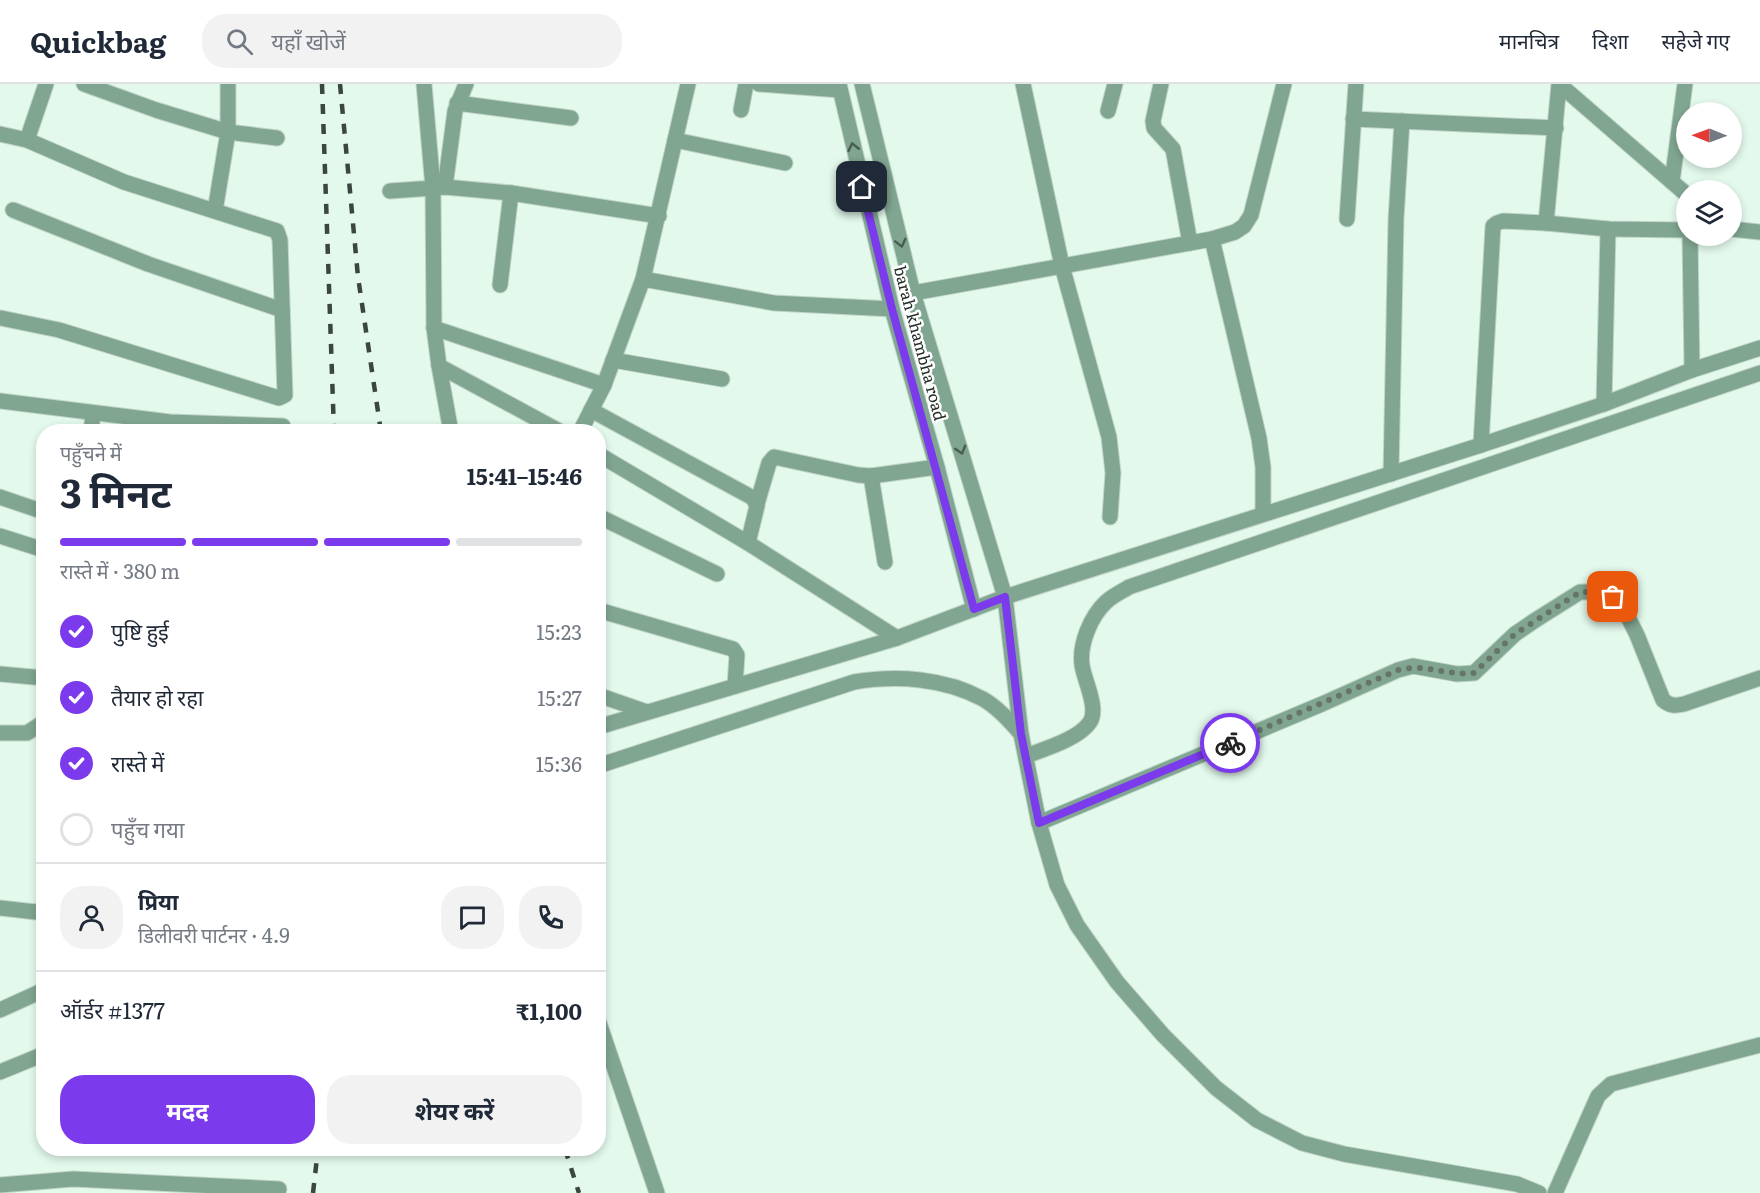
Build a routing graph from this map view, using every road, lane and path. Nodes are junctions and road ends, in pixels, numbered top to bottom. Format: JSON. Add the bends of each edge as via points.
{"nodes":[{"id":1,"x":46,"y":84,"type":"edge"},
{"id":2,"x":84,"y":84,"type":"edge"},
{"id":3,"x":228,"y":84,"type":"edge"},
{"id":4,"x":424,"y":84,"type":"edge"},
{"id":5,"x":466,"y":84,"type":"edge"},
{"id":6,"x":688,"y":84,"type":"edge"},
{"id":7,"x":746,"y":84,"type":"edge"},
{"id":8,"x":759,"y":84,"type":"edge"},
{"id":9,"x":862,"y":84,"type":"edge"},
{"id":10,"x":1023,"y":84,"type":"edge"},
{"id":11,"x":1115,"y":84,"type":"edge"},
{"id":12,"x":1161,"y":84,"type":"edge"},
{"id":13,"x":1284,"y":84,"type":"edge"},
{"id":14,"x":1356,"y":84,"type":"edge"},
{"id":15,"x":1685,"y":84,"type":"edge"},
{"id":16,"x":1563,"y":86,"type":"edge"},
{"id":17,"x":839,"y":87,"type":"edge"},
{"id":18,"x":457,"y":104,"type":"junction"},
{"id":19,"x":741,"y":110,"type":"dead end"},
{"id":20,"x":1108,"y":111,"type":"dead end"},
{"id":21,"x":571,"y":118,"type":"dead end"},
{"id":22,"x":1353,"y":119,"type":"junction"},
{"id":23,"x":1402,"y":121,"type":"junction"},
{"id":24,"x":1556,"y":128,"type":"junction"},
{"id":25,"x":228,"y":132,"type":"junction"},
{"id":26,"x":0,"y":134,"type":"edge"},
{"id":27,"x":277,"y":138,"type":"dead end"},
{"id":28,"x":27,"y":140,"type":"junction"},
{"id":29,"x":675,"y":140,"type":"junction"},
{"id":30,"x":784,"y":163,"type":"dead end"},
{"id":31,"x":1672,"y":182,"type":"junction"},
{"id":32,"x":1676,"y":185,"type":"edge"},
{"id":33,"x":439,"y":188,"type":"junction"},
{"id":34,"x":390,"y":191,"type":"dead end"},
{"id":35,"x":511,"y":193,"type":"junction"},
{"id":36,"x":13,"y":210,"type":"dead end"},
{"id":37,"x":215,"y":211,"type":"junction"},
{"id":38,"x":659,"y":216,"type":"junction"},
{"id":39,"x":1347,"y":219,"type":"dead end"},
{"id":40,"x":1546,"y":223,"type":"junction"},
{"id":41,"x":1608,"y":229,"type":"junction"},
{"id":42,"x":1676,"y":230,"type":"edge"},
{"id":43,"x":1742,"y":231,"type":"edge"},
{"id":44,"x":1760,"y":232,"type":"edge"},
{"id":45,"x":1212,"y":239,"type":"junction"},
{"id":46,"x":1190,"y":243,"type":"junction"},
{"id":47,"x":1690,"y":246,"type":"edge"},
{"id":48,"x":1062,"y":266,"type":"junction"},
{"id":49,"x":644,"y":279,"type":"junction"},
{"id":50,"x":500,"y":285,"type":"dead end"},
{"id":51,"x":913,"y":293,"type":"junction"},
{"id":52,"x":282,"y":309,"type":"junction"},
{"id":53,"x":892,"y":309,"type":"junction"},
{"id":54,"x":1,"y":318,"type":"edge"},
{"id":55,"x":434,"y":328,"type":"junction"},
{"id":56,"x":1760,"y":348,"type":"edge"},
{"id":57,"x":613,"y":360,"type":"junction"},
{"id":58,"x":439,"y":366,"type":"junction"},
{"id":59,"x":1692,"y":370,"type":"junction"},
{"id":60,"x":1760,"y":373,"type":"edge"},
{"id":61,"x":722,"y":380,"type":"dead end"},
{"id":62,"x":604,"y":385,"type":"junction"},
{"id":63,"x":0,"y":400,"type":"edge"},
{"id":64,"x":1604,"y":404,"type":"junction"},
{"id":65,"x":591,"y":410,"type":"junction"},
{"id":66,"x":93,"y":414,"type":"junction"},
{"id":67,"x":92,"y":424,"type":"edge"},
{"id":68,"x":196,"y":424,"type":"edge"},
{"id":69,"x":450,"y":424,"type":"edge"},
{"id":70,"x":546,"y":424,"type":"edge"},
{"id":71,"x":584,"y":424,"type":"edge"},
{"id":72,"x":1481,"y":445,"type":"junction"},
{"id":73,"x":606,"y":459,"type":"edge"},
{"id":74,"x":937,"y":467,"type":"junction"},
{"id":75,"x":1391,"y":474,"type":"junction"},
{"id":76,"x":871,"y":476,"type":"junction"},
{"id":77,"x":0,"y":497,"type":"edge"},
{"id":78,"x":757,"y":504,"type":"junction"},
{"id":79,"x":36,"y":509,"type":"edge"},
{"id":80,"x":1263,"y":514,"type":"junction"},
{"id":81,"x":1110,"y":517,"type":"dead end"},
{"id":82,"x":606,"y":520,"type":"edge"},
{"id":83,"x":0,"y":536,"type":"edge"},
{"id":84,"x":747,"y":543,"type":"junction"},
{"id":85,"x":36,"y":547,"type":"edge"},
{"id":86,"x":885,"y":562,"type":"dead end"},
{"id":87,"x":717,"y":573,"type":"dead end"},
{"id":88,"x":1005,"y":597,"type":"junction"},
{"id":89,"x":974,"y":609,"type":"junction"},
{"id":90,"x":606,"y":612,"type":"edge"},
{"id":91,"x":897,"y":638,"type":"junction"},
{"id":92,"x":0,"y":674,"type":"edge"},
{"id":93,"x":36,"y":677,"type":"edge"},
{"id":94,"x":1760,"y":678,"type":"edge"},
{"id":95,"x":735,"y":686,"type":"junction"},
{"id":96,"x":606,"y":698,"type":"edge"},
{"id":97,"x":647,"y":712,"type":"junction"},
{"id":98,"x":606,"y":725,"type":"edge"},
{"id":99,"x":36,"y":727,"type":"edge"},
{"id":100,"x":0,"y":733,"type":"edge"},
{"id":101,"x":1021,"y":734,"type":"junction"},
{"id":102,"x":1026,"y":756,"type":"junction"},
{"id":103,"x":606,"y":763,"type":"edge"},
{"id":104,"x":1039,"y":823,"type":"junction"},
{"id":105,"x":0,"y":908,"type":"edge"},
{"id":106,"x":36,"y":912,"type":"edge"},
{"id":107,"x":36,"y":994,"type":"edge"},
{"id":108,"x":0,"y":1010,"type":"edge"},
{"id":109,"x":606,"y":1043,"type":"edge"},
{"id":110,"x":1760,"y":1045,"type":"edge"},
{"id":111,"x":36,"y":1057,"type":"edge"},
{"id":112,"x":0,"y":1072,"type":"edge"},
{"id":113,"x":0,"y":1185,"type":"edge"},
{"id":114,"x":279,"y":1189,"type":"dead end"},
{"id":115,"x":657,"y":1193,"type":"edge"},
{"id":116,"x":1539,"y":1193,"type":"edge"},
{"id":117,"x":1555,"y":1193,"type":"edge"}],
"edges":[{"from":1,"to":28,"type":"street"},
{"from":2,"to":25,"type":"street"},
{"from":3,"to":25,"type":"street"},
{"from":4,"to":33,"type":"street"},
{"from":5,"to":18,"type":"street"},
{"from":6,"to":29,"type":"street"},
{"from":7,"to":19,"type":"street"},
{"from":8,"to":17,"type":"street"},
{"from":9,"to":51,"type":"street","name":"barah khambha road","one_way":true},
{"from":10,"to":48,"type":"street"},
{"from":11,"to":20,"type":"street"},
{"from":12,"to":46,"type":"street","via":[[1154,128],[1173,148]]},
{"from":13,"to":45,"type":"street","via":[[1251,215],[1235,232]]},
{"from":14,"to":22,"type":"street"},
{"from":15,"to":31,"type":"street"},
{"from":16,"to":24,"type":"street"},
{"from":16,"to":31,"type":"street"},
{"from":53,"to":17,"type":"street","name":"barah khambha road","one_way":true},
{"from":18,"to":21,"type":"street"},
{"from":18,"to":33,"type":"street"},
{"from":22,"to":23,"type":"street"},
{"from":22,"to":39,"type":"street"},
{"from":23,"to":24,"type":"street"},
{"from":23,"to":75,"type":"street"},
{"from":24,"to":40,"type":"street"},
{"from":25,"to":27,"type":"street"},
{"from":25,"to":37,"type":"street"},
{"from":26,"to":28,"type":"street"},
{"from":28,"to":37,"type":"street","via":[[124,182]]},
{"from":29,"to":30,"type":"street"},
{"from":29,"to":38,"type":"street"},
{"from":31,"to":32,"type":"street"},
{"from":33,"to":34,"type":"street"},
{"from":33,"to":35,"type":"street"},
{"from":33,"to":55,"type":"street"},
{"from":35,"to":38,"type":"street"},
{"from":35,"to":50,"type":"street"},
{"from":36,"to":52,"type":"street","via":[[148,264]]},
{"from":37,"to":52,"type":"street","via":[[277,231]]},
{"from":38,"to":49,"type":"street"},
{"from":40,"to":41,"type":"street"},
{"from":40,"to":72,"type":"street","via":[[1503,222],[1493,226]]},
{"from":41,"to":42,"type":"street"},
{"from":41,"to":64,"type":"street"},
{"from":43,"to":44,"type":"street"},
{"from":45,"to":46,"type":"street"},
{"from":45,"to":80,"type":"street","via":[[1258,438],[1263,467]]},
{"from":46,"to":48,"type":"street"},
{"from":47,"to":59,"type":"street"},
{"from":48,"to":51,"type":"street"},
{"from":48,"to":81,"type":"street","via":[[1109,437],[1113,473]]},
{"from":49,"to":53,"type":"street","via":[[774,303]]},
{"from":49,"to":57,"type":"street"},
{"from":51,"to":88,"type":"street","name":"barah khambha road","one_way":true},
{"from":52,"to":54,"type":"street","via":[[285,396],[279,398],[59,330]]},
{"from":53,"to":74,"type":"street","name":"barah khambha road"},
{"from":55,"to":58,"type":"street"},
{"from":55,"to":62,"type":"street"},
{"from":56,"to":59,"type":"street"},
{"from":57,"to":61,"type":"street"},
{"from":57,"to":62,"type":"street"},
{"from":58,"to":69,"type":"street"},
{"from":58,"to":70,"type":"street"},
{"from":59,"to":64,"type":"street"},
{"from":60,"to":102,"type":"street","via":[[1129,587],[1097,612],[1083,644],[1082,665],[1092,720],[1086,728],[1058,744]]},
{"from":62,"to":65,"type":"street"},
{"from":63,"to":66,"type":"street"},
{"from":64,"to":72,"type":"street"},
{"from":65,"to":71,"type":"street"},
{"from":65,"to":78,"type":"street","via":[[753,498]]},
{"from":66,"to":67,"type":"street"},
{"from":66,"to":68,"type":"street"},
{"from":72,"to":75,"type":"street"},
{"from":73,"to":84,"type":"street"},
{"from":74,"to":76,"type":"street"},
{"from":74,"to":89,"type":"street","name":"barah khambha road"},
{"from":75,"to":80,"type":"street"},
{"from":76,"to":78,"type":"street","via":[[774,457]]},
{"from":76,"to":86,"type":"street"},
{"from":77,"to":79,"type":"street"},
{"from":78,"to":84,"type":"street"},
{"from":80,"to":88,"type":"street"},
{"from":82,"to":87,"type":"street"},
{"from":83,"to":85,"type":"street"},
{"from":84,"to":91,"type":"street"},
{"from":88,"to":89,"type":"street"},
{"from":88,"to":101,"type":"street","name":"barah khambha road"},
{"from":89,"to":91,"type":"street"},
{"from":90,"to":95,"type":"street","via":[[733,649],[737,655]]},
{"from":91,"to":95,"type":"street"},
{"from":92,"to":93,"type":"street"},
{"from":94,"to":104,"type":"street","via":[[1684,704],[1669,705],[1663,700],[1620,602],[1593,592],[1580,592],[1515,634],[1474,673],[1413,666],[1398,670]]},
{"from":95,"to":97,"type":"street"},
{"from":96,"to":97,"type":"street"},
{"from":97,"to":98,"type":"street"},
{"from":99,"to":100,"type":"street","via":[[27,733]]},
{"from":101,"to":102,"type":"street","name":"barah khambha road"},
{"from":101,"to":103,"type":"street","via":[[985,700],[950,684],[875,678]]},
{"from":102,"to":104,"type":"street","name":"barah khambha road"},
{"from":104,"to":116,"type":"street","name":"barah khambha road","via":[[1056,885],[1066,906],[1117,982],[1215,1088],[1257,1120],[1302,1143],[1517,1184]]},
{"from":105,"to":106,"type":"street"},
{"from":107,"to":108,"type":"street"},
{"from":109,"to":115,"type":"street"},
{"from":110,"to":117,"type":"street","via":[[1603,1089]]},
{"from":111,"to":112,"type":"street"},
{"from":113,"to":114,"type":"street","via":[[72,1179]]}]}
